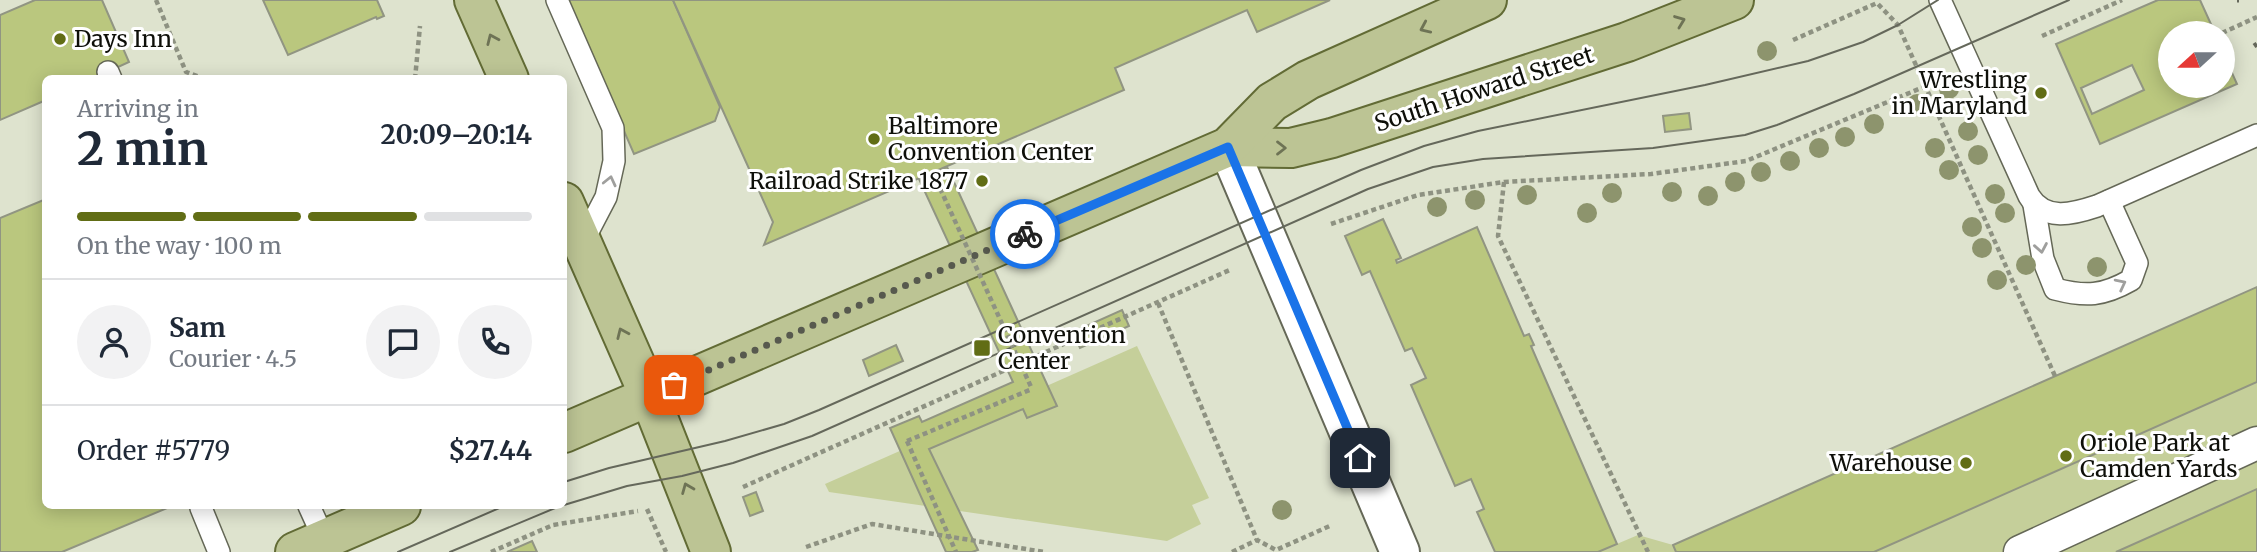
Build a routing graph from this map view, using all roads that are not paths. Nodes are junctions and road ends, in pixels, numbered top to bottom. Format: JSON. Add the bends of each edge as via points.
{"nodes":[{"id":1,"x":474,"y":0,"type":"edge"},
{"id":2,"x":556,"y":0,"type":"edge"},
{"id":3,"x":1487,"y":0,"type":"edge"},
{"id":4,"x":1734,"y":0,"type":"edge"},
{"id":5,"x":1940,"y":0,"type":"edge"},
{"id":6,"x":507,"y":75,"type":"edge"},
{"id":7,"x":2257,"y":135,"type":"edge"},
{"id":8,"x":1228,"y":147,"type":"junction"},
{"id":9,"x":2109,"y":201,"type":"junction"},
{"id":10,"x":2034,"y":205,"type":"junction"},
{"id":11,"x":567,"y":209,"type":"edge"},
{"id":12,"x":582,"y":243,"type":"junction"},
{"id":13,"x":649,"y":395,"type":"junction"},
{"id":14,"x":567,"y":432,"type":"edge"},
{"id":15,"x":2257,"y":443,"type":"edge"},
{"id":16,"x":201,"y":509,"type":"edge"},
{"id":17,"x":394,"y":509,"type":"edge"},
{"id":18,"x":326,"y":536,"type":"edge"},
{"id":19,"x":219,"y":552,"type":"edge"},
{"id":20,"x":711,"y":552,"type":"edge"},
{"id":21,"x":1400,"y":552,"type":"edge"},
{"id":22,"x":2020,"y":552,"type":"edge"}],
"edges":[{"from":6,"to":1,"type":"main road","one_way":true},
{"from":12,"to":2,"type":"lane","one_way":true,"via":[[606,197],[614,161],[614,128]]},
{"from":3,"to":8,"type":"main road","name":"South Howard Street","one_way":true,"via":[[1308,80],[1272,102]]},
{"from":8,"to":4,"type":"main road","name":"South Howard Street","one_way":true,"via":[[1291,148],[1332,138],[1627,42]]},
{"from":5,"to":10,"type":"lane"},
{"from":7,"to":9,"type":"lane"},
{"from":8,"to":13,"type":"main road","name":"South Howard Street"},
{"from":8,"to":21,"type":"street"},
{"from":9,"to":10,"type":"lane","via":[[2072,215]]},
{"from":10,"to":9,"type":"lane","one_way":true,"via":[[2043,258],[2055,289],[2081,295],[2131,280],[2137,263]]},
{"from":11,"to":12,"type":"main road"},
{"from":13,"to":12,"type":"main road","one_way":true},
{"from":13,"to":14,"type":"main road","name":"South Howard Street"},
{"from":20,"to":13,"type":"main road","one_way":true},
{"from":15,"to":22,"type":"street"},
{"from":16,"to":19,"type":"lane"},
{"from":17,"to":18,"type":"main road"}]}
